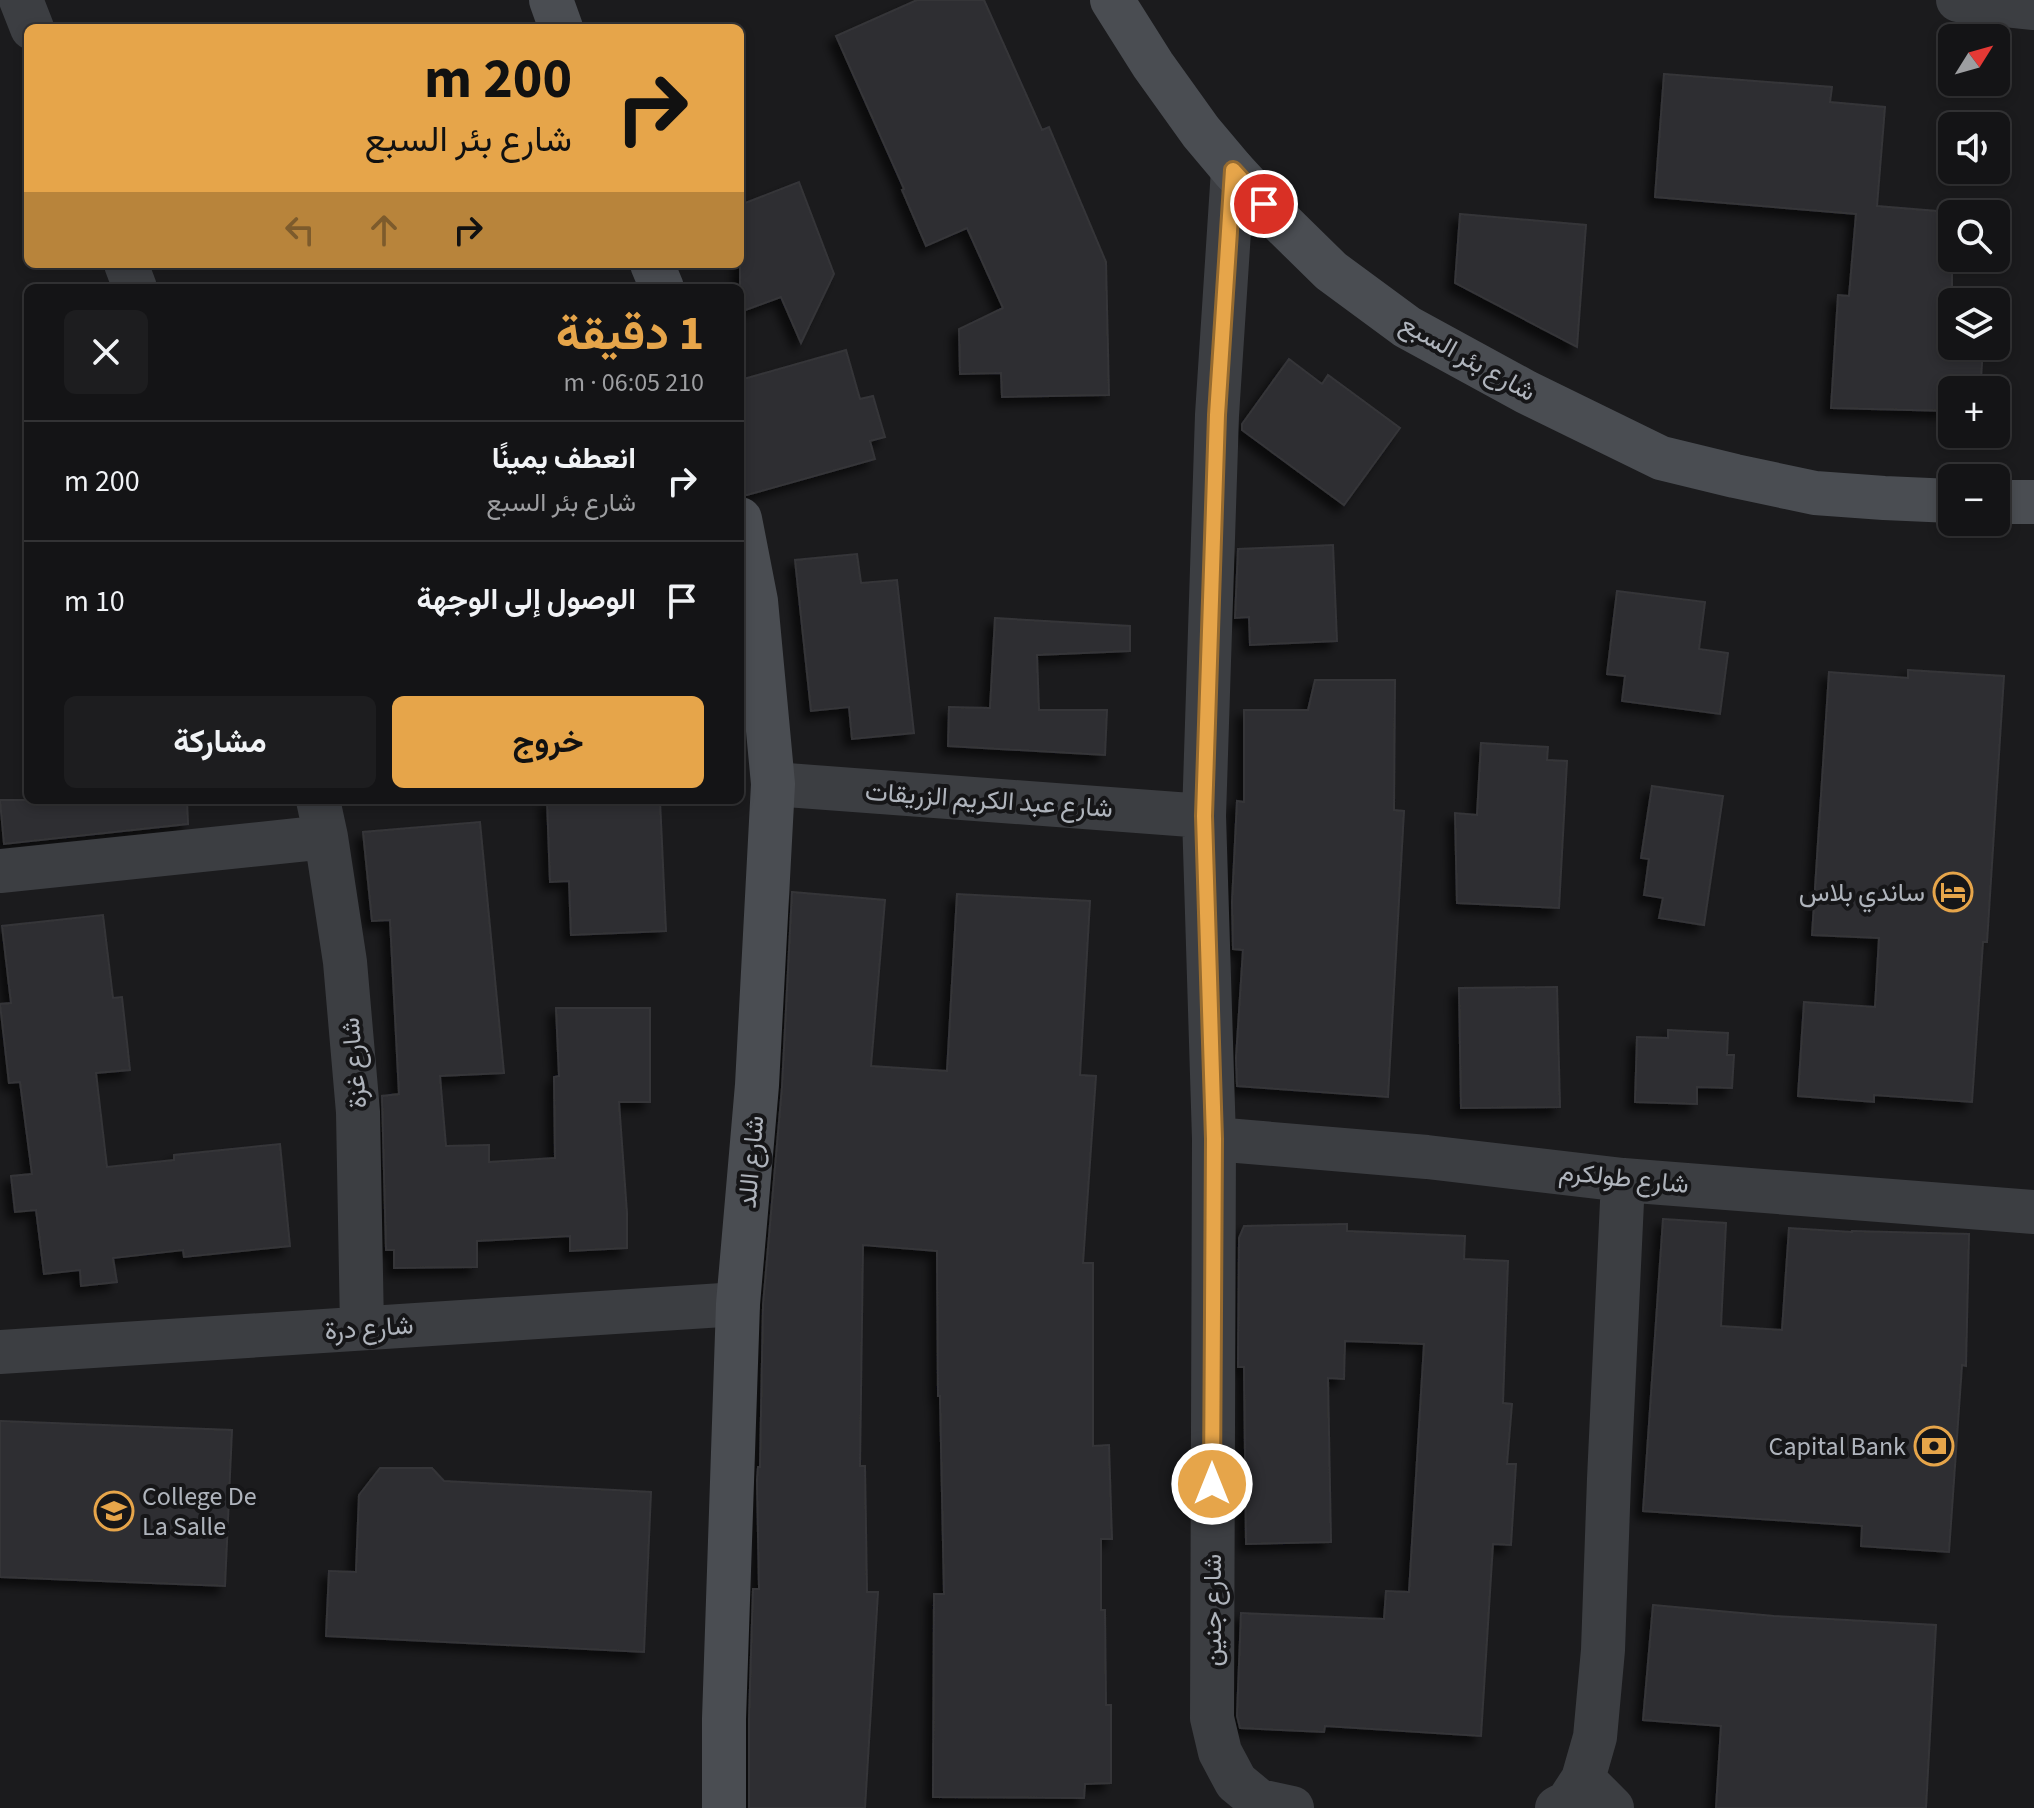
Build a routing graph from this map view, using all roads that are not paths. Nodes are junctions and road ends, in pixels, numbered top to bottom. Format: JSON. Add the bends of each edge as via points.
{"nodes":[{"id":1,"x":21,"y":0,"type":"edge"},
{"id":2,"x":551,"y":0,"type":"edge"},
{"id":3,"x":1112,"y":0,"type":"edge"},
{"id":4,"x":1958,"y":0,"type":"edge"},
{"id":5,"x":2034,"y":8,"type":"edge"},
{"id":6,"x":30,"y":24,"type":"edge"},
{"id":7,"x":560,"y":24,"type":"edge"},
{"id":8,"x":1233,"y":170,"type":"junction"},
{"id":9,"x":1938,"y":500,"type":"edge"},
{"id":10,"x":2010,"y":502,"type":"edge"},
{"id":11,"x":2034,"y":502,"type":"edge"},
{"id":12,"x":744,"y":540,"type":"edge"},
{"id":13,"x":773,"y":784,"type":"junction"},
{"id":14,"x":1204,"y":816,"type":"junction"},
{"id":15,"x":322,"y":818,"type":"edge"},
{"id":16,"x":0,"y":871,"type":"edge"},
{"id":17,"x":1214,"y":1139,"type":"junction"},
{"id":18,"x":1623,"y":1180,"type":"junction"},
{"id":19,"x":2034,"y":1212,"type":"edge"},
{"id":20,"x":738,"y":1304,"type":"junction"},
{"id":21,"x":362,"y":1328,"type":"junction"},
{"id":22,"x":0,"y":1352,"type":"edge"},
{"id":23,"x":1584,"y":1798,"type":"edge"},
{"id":24,"x":724,"y":1808,"type":"edge"},
{"id":25,"x":1292,"y":1808,"type":"edge"}],
"edges":[{"from":1,"to":6,"type":"street"},
{"from":2,"to":7,"type":"street"},
{"from":3,"to":8,"type":"street","name":"شارع بئر السبع","via":[[1153,65]]},
{"from":4,"to":5,"type":"street"},
{"from":8,"to":9,"type":"street","name":"شارع بئر السبع","via":[[1331,271],[1407,327],[1661,458],[1815,493]]},
{"from":8,"to":14,"type":"street","name":"شارع جنين","via":[[1217,415]]},
{"from":10,"to":11,"type":"street"},
{"from":12,"to":13,"type":"street","name":"شارع اللد","via":[[756,601]]},
{"from":13,"to":14,"type":"street","name":"شارع عبد الكريم الزريقات"},
{"from":13,"to":20,"type":"street","name":"شارع اللد","via":[[757,1085]]},
{"from":14,"to":17,"type":"street","name":"شارع جنين"},
{"from":15,"to":16,"type":"street"},
{"from":15,"to":21,"type":"street","name":"شارع غزة","via":[[345,962],[358,1112]]},
{"from":17,"to":18,"type":"street","name":"شارع طولكرم"},
{"from":17,"to":25,"type":"street","name":"شارع جنين","via":[[1212,1718],[1220,1752],[1236,1782],[1259,1801]]},
{"from":18,"to":19,"type":"street","name":"شارع طولكرم"},
{"from":18,"to":23,"type":"street","via":[[1603,1650]]},
{"from":20,"to":21,"type":"street","name":"شارع درة"},
{"from":20,"to":24,"type":"street","name":"شارع اللد"},
{"from":21,"to":22,"type":"street","name":"شارع درة"}]}
